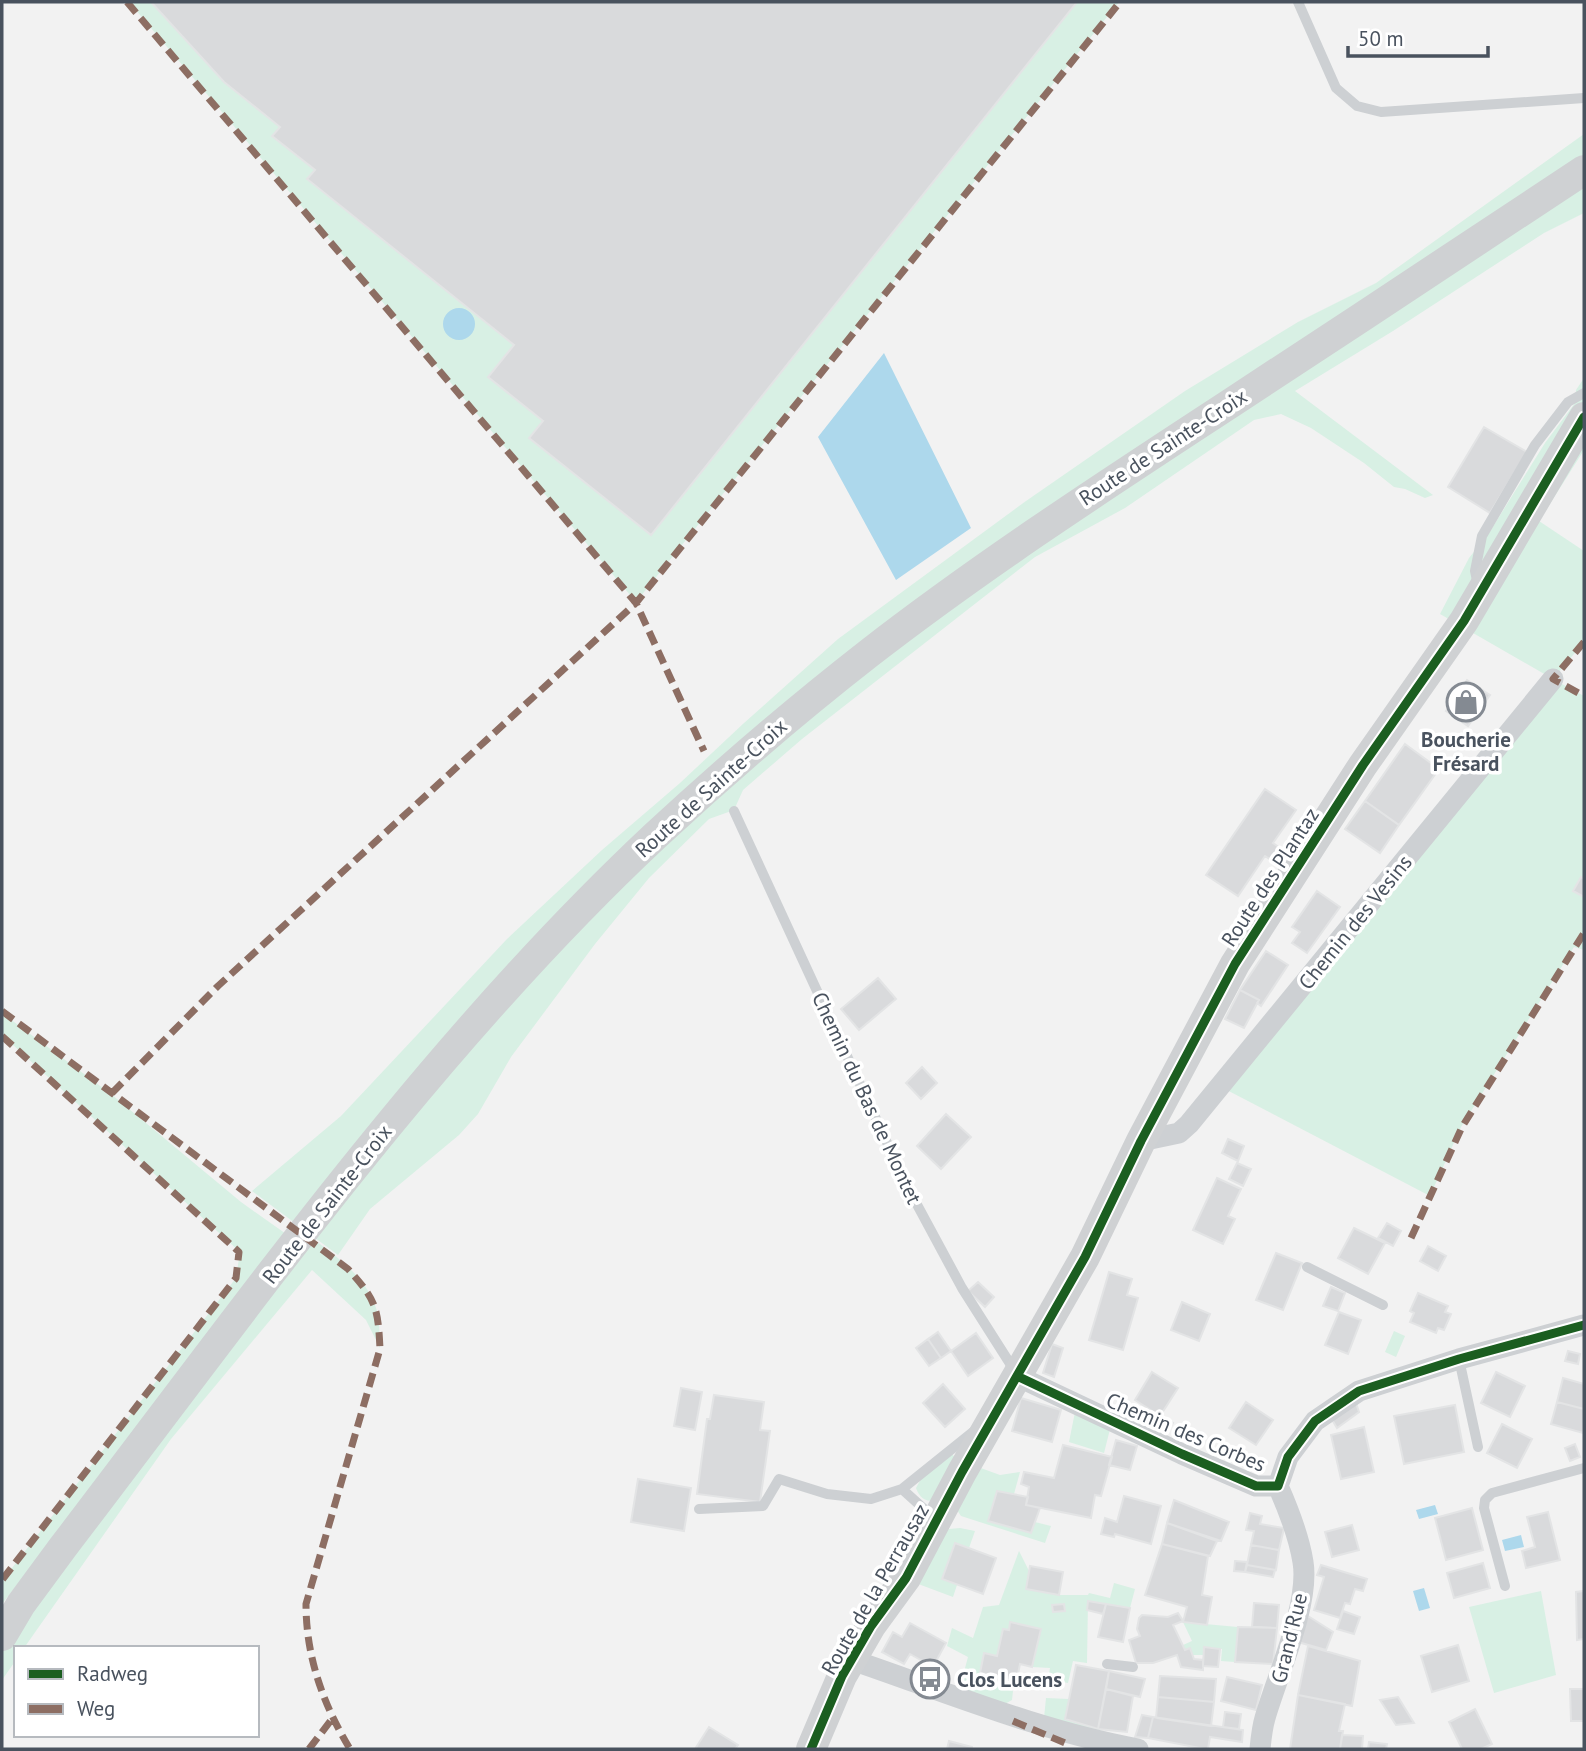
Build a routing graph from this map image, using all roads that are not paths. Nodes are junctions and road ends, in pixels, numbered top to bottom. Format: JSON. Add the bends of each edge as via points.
{"nodes":[{"id":1,"x":1298,"y":2,"type":"edge"},
{"id":2,"x":1584,"y":98,"type":"edge"},
{"id":3,"x":1584,"y":170,"type":"edge"},
{"id":4,"x":1584,"y":393,"type":"edge"},
{"id":5,"x":1584,"y":417,"type":"edge"},
{"id":6,"x":1480,"y":594,"type":"junction"},
{"id":7,"x":1553,"y":679,"type":"dead end"},
{"id":8,"x":734,"y":811,"type":"dead end"},
{"id":9,"x":1141,"y":1141,"type":"junction"},
{"id":10,"x":1307,"y":1267,"type":"dead end"},
{"id":11,"x":1383,"y":1305,"type":"dead end"},
{"id":12,"x":1584,"y":1325,"type":"edge"},
{"id":13,"x":1459,"y":1359,"type":"junction"},
{"id":14,"x":1017,"y":1376,"type":"junction"},
{"id":15,"x":997,"y":1412,"type":"junction"},
{"id":16,"x":1478,"y":1447,"type":"dead end"},
{"id":17,"x":1584,"y":1468,"type":"edge"},
{"id":18,"x":1278,"y":1486,"type":"junction"},
{"id":19,"x":902,"y":1489,"type":"junction"},
{"id":20,"x":699,"y":1509,"type":"dead end"},
{"id":21,"x":936,"y":1520,"type":"junction"},
{"id":22,"x":1505,"y":1586,"type":"dead end"},
{"id":23,"x":11,"y":1611,"type":"edge"},
{"id":24,"x":2,"y":1636,"type":"edge"},
{"id":25,"x":852,"y":1660,"type":"junction"},
{"id":26,"x":1107,"y":1664,"type":"dead end"},
{"id":27,"x":1133,"y":1667,"type":"dead end"},
{"id":28,"x":811,"y":1749,"type":"edge"},
{"id":29,"x":1138,"y":1749,"type":"edge"},
{"id":30,"x":1260,"y":1749,"type":"edge"}],
"edges":[{"from":1,"to":2,"type":"lane","via":[[1336,88],[1357,106],[1381,113]]},
{"from":3,"to":23,"type":"main road","name":"Route de Sainte-Croix","via":[[1075,505],[934,604],[781,725],[656,835],[539,952],[394,1118]]},
{"from":4,"to":6,"type":"lane","via":[[1567,402],[1535,445],[1482,536],[1475,571]]},
{"from":5,"to":6,"type":"main road","name":"Route des Plantaz"},
{"from":6,"to":9,"type":"main road","name":"Route des Plantaz","via":[[1363,765],[1236,964]]},
{"from":7,"to":9,"type":"street","name":"Chemin des Vesins","via":[[1189,1124],[1179,1133]]},
{"from":8,"to":14,"type":"lane","name":"Chemin du Bas de Montet","via":[[907,1186],[962,1288]]},
{"from":9,"to":14,"type":"main road","name":"Route des Plantaz","via":[[1085,1257]]},
{"from":10,"to":11,"type":"lane"},
{"from":12,"to":13,"type":"street","name":"Chemin des Corbes"},
{"from":13,"to":16,"type":"lane"},
{"from":13,"to":18,"type":"street","name":"Chemin des Corbes","via":[[1359,1391],[1315,1421],[1288,1457]]},
{"from":14,"to":15,"type":"main road","name":"Route de la Perrausaz"},
{"from":14,"to":18,"type":"street","name":"Chemin des Corbes","via":[[1256,1486]]},
{"from":15,"to":19,"type":"lane"},
{"from":15,"to":21,"type":"main road","name":"Route de la Perrausaz"},
{"from":17,"to":22,"type":"lane","via":[[1492,1493],[1485,1500]]},
{"from":18,"to":30,"type":"street","name":"Grand'Rue","via":[[1304,1565],[1301,1602],[1265,1718]]},
{"from":19,"to":20,"type":"lane","via":[[871,1499],[827,1494],[779,1479],[763,1506]]},
{"from":19,"to":21,"type":"lane"},
{"from":21,"to":25,"type":"main road","name":"Route de la Perrausaz","via":[[906,1578]]},
{"from":23,"to":24,"type":"main road","name":"Route de Sainte-Croix"},
{"from":25,"to":28,"type":"main road","name":"Route de la Perrausaz"},
{"from":25,"to":29,"type":"street","via":[[1018,1718]]},
{"from":26,"to":27,"type":"lane"}]}
